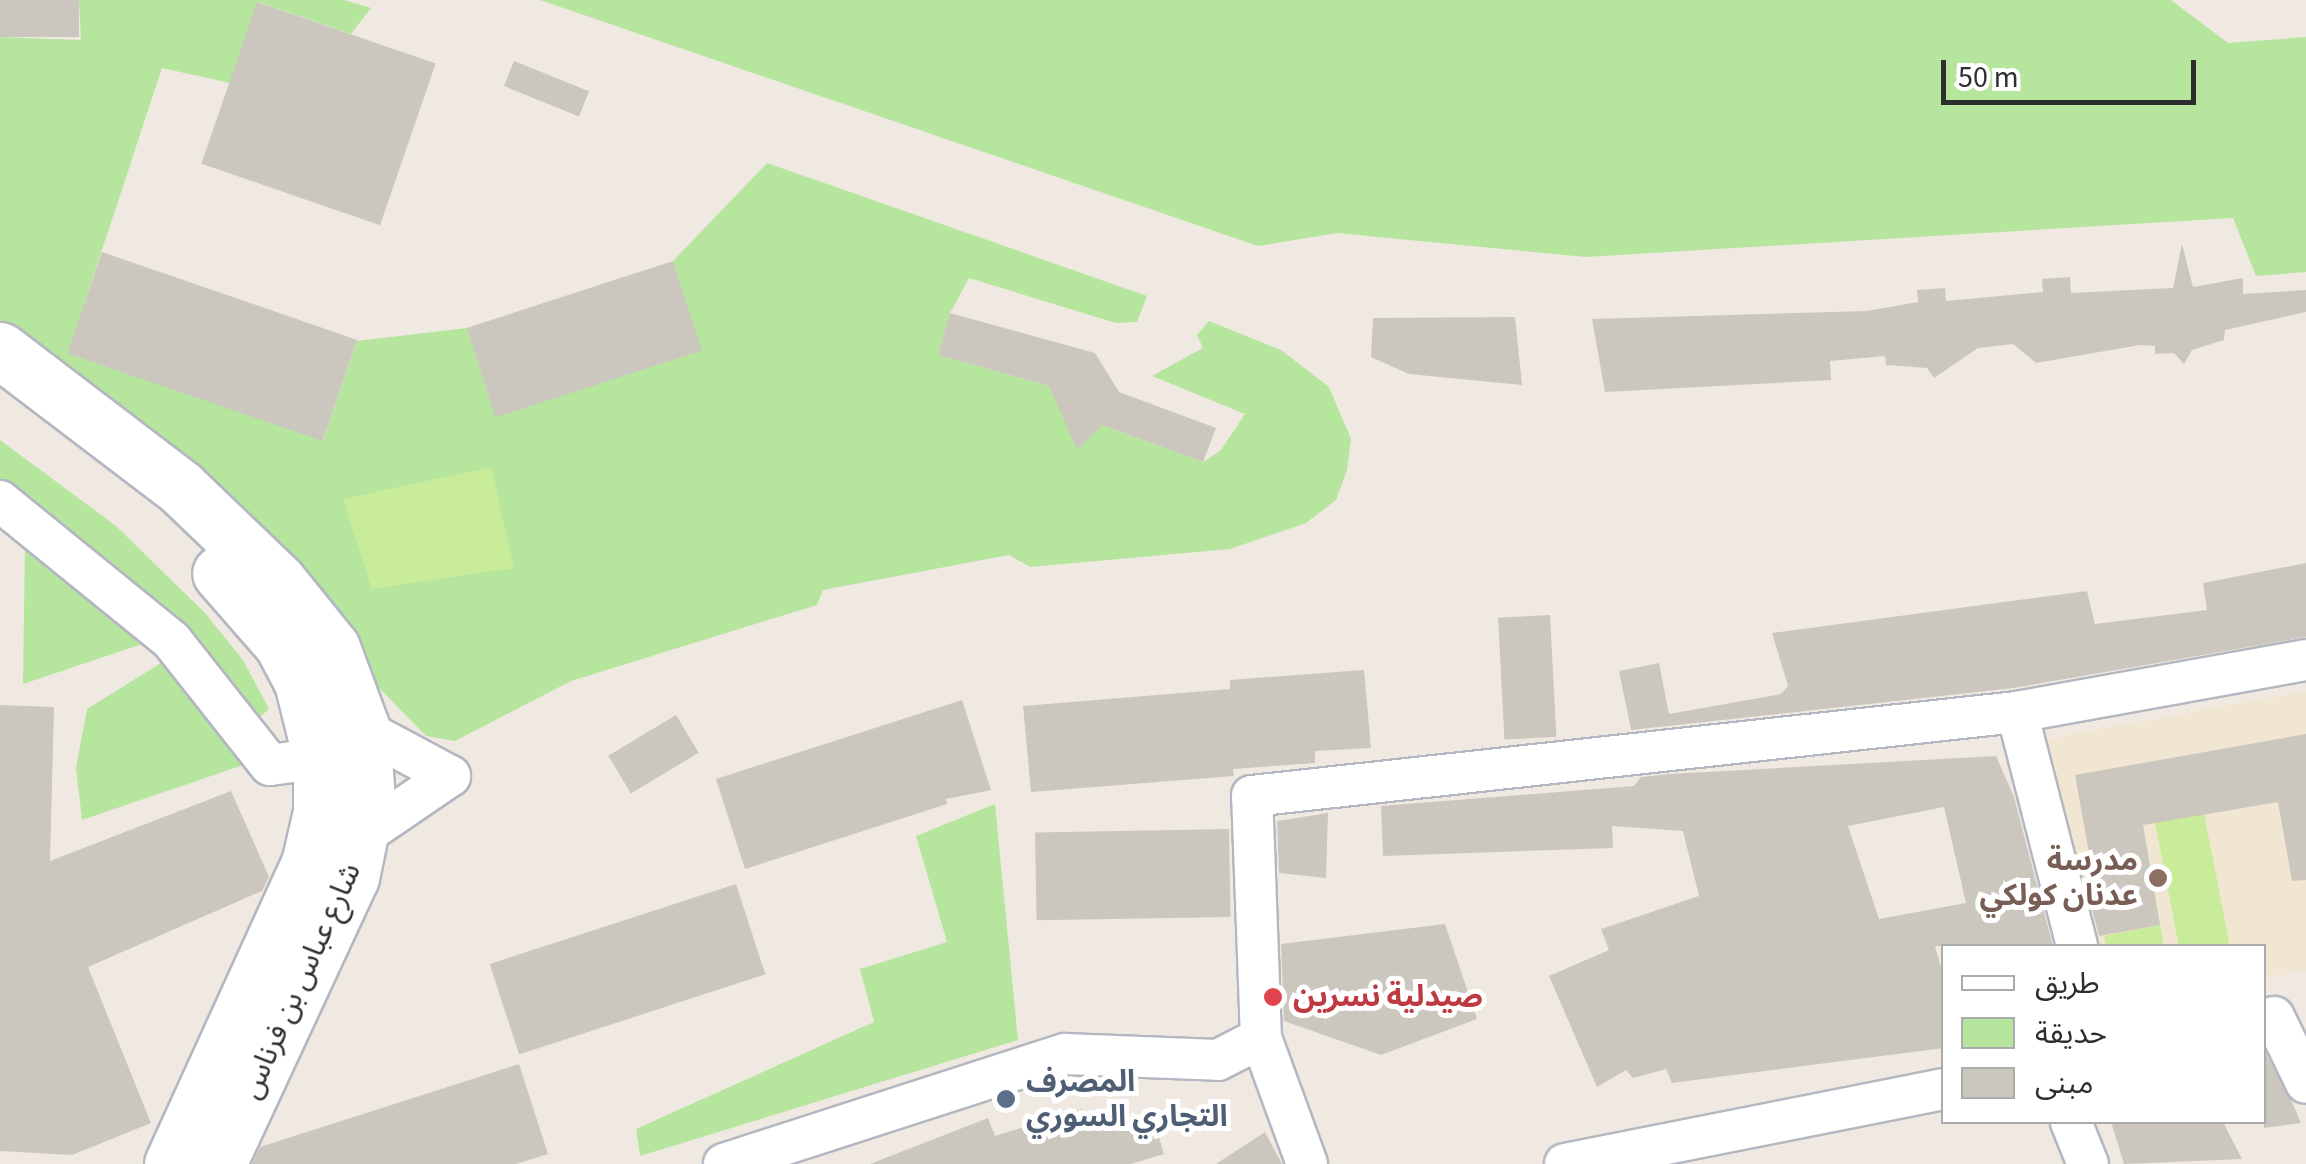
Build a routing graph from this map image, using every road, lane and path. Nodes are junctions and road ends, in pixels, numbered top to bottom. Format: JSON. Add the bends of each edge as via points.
{"nodes":[{"id":1,"x":0,"y":350,"type":"edge"},
{"id":2,"x":0,"y":388,"type":"edge"},
{"id":3,"x":0,"y":501,"type":"edge"},
{"id":4,"x":2306,"y":660,"type":"edge"},
{"id":5,"x":2017,"y":712,"type":"junction"},
{"id":6,"x":334,"y":740,"type":"junction"},
{"id":7,"x":339,"y":837,"type":"junction"},
{"id":8,"x":2076,"y":944,"type":"edge"},
{"id":9,"x":2281,"y":1016,"type":"edge"},
{"id":10,"x":1261,"y":1038,"type":"junction"},
{"id":11,"x":2306,"y":1084,"type":"edge"},
{"id":12,"x":1941,"y":1090,"type":"edge"},
{"id":13,"x":2072,"y":1124,"type":"edge"},
{"id":14,"x":739,"y":1163,"type":"edge"},
{"id":15,"x":172,"y":1164,"type":"edge"},
{"id":16,"x":218,"y":1164,"type":"edge"},
{"id":17,"x":1307,"y":1164,"type":"edge"},
{"id":18,"x":1564,"y":1164,"type":"edge"},
{"id":19,"x":2088,"y":1164,"type":"edge"}],
"edges":[{"from":1,"to":6,"type":"main road","name":"شارع عباس بن فرناس","via":[[181,488],[278,581],[332,648]]},
{"from":2,"to":6,"type":"main road","name":"شارع عباس بن فرناس","via":[[133,492],[256,611]]},
{"from":3,"to":6,"type":"street","via":[[172,641],[270,765]]},
{"from":4,"to":5,"type":"street"},
{"from":5,"to":8,"type":"street"},
{"from":5,"to":10,"type":"street","via":[[1252,796]]},
{"from":6,"to":7,"type":"main road","name":"شارع عباس بن فرناس"},
{"from":6,"to":7,"type":"street","via":[[450,776]]},
{"from":7,"to":15,"type":"main road","name":"شارع عباس بن فرناس","via":[[263,971]]},
{"from":7,"to":16,"type":"main road","name":"شارع عباس بن فرناس","via":[[350,877]]},
{"from":9,"to":11,"type":"street"},
{"from":10,"to":14,"type":"street","via":[[1218,1060],[1064,1054]]},
{"from":10,"to":17,"type":"street"},
{"from":12,"to":18,"type":"street"},
{"from":13,"to":19,"type":"street"}]}
